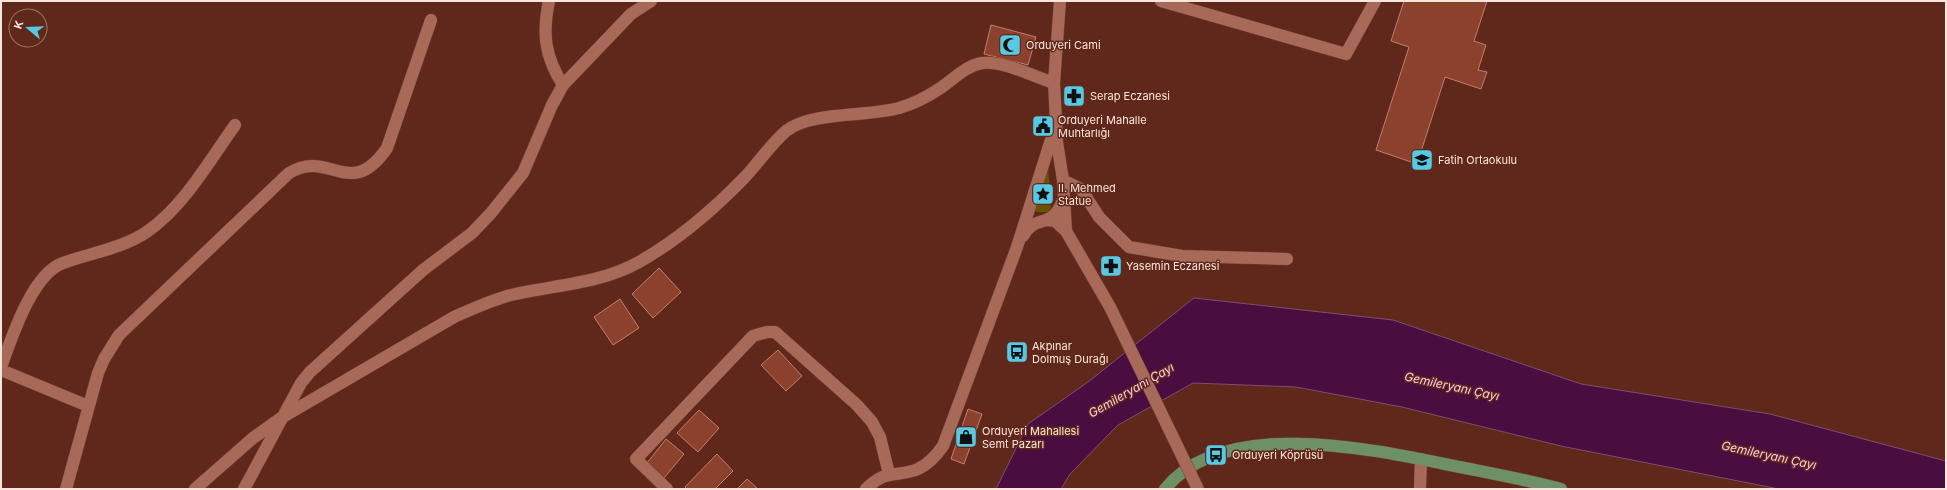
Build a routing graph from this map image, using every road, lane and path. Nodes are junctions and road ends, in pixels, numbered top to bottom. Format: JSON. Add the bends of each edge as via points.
{"nodes":[{"id":1,"x":549,"y":1,"type":"edge"},
{"id":2,"x":651,"y":1,"type":"edge"},
{"id":3,"x":1060,"y":1,"type":"edge"},
{"id":4,"x":1161,"y":1,"type":"edge"},
{"id":5,"x":1375,"y":1,"type":"edge"},
{"id":6,"x":431,"y":20,"type":"dead end"},
{"id":7,"x":1054,"y":83,"type":"junction"},
{"id":8,"x":563,"y":85,"type":"junction"},
{"id":9,"x":1056,"y":124,"type":"junction"},
{"id":10,"x":235,"y":125,"type":"dead end"},
{"id":11,"x":1063,"y":180,"type":"junction"},
{"id":12,"x":1064,"y":199,"type":"junction"},
{"id":13,"x":1046,"y":220,"type":"junction"},
{"id":14,"x":1066,"y":231,"type":"junction"},
{"id":15,"x":1017,"y":247,"type":"junction"},
{"id":16,"x":1287,"y":259,"type":"dead end"},
{"id":17,"x":14,"y":333,"type":"junction"},
{"id":18,"x":1,"y":337,"type":"edge"},
{"id":19,"x":1,"y":367,"type":"edge"},
{"id":20,"x":1,"y":370,"type":"edge"},
{"id":21,"x":88,"y":406,"type":"junction"},
{"id":22,"x":281,"y":418,"type":"junction"},
{"id":23,"x":1421,"y":459,"type":"junction"},
{"id":24,"x":889,"y":474,"type":"junction"},
{"id":25,"x":1555,"y":488,"type":"edge"},
{"id":26,"x":66,"y":489,"type":"edge"},
{"id":27,"x":195,"y":489,"type":"edge"},
{"id":28,"x":244,"y":489,"type":"edge"},
{"id":29,"x":667,"y":489,"type":"edge"},
{"id":30,"x":866,"y":489,"type":"edge"},
{"id":31,"x":1165,"y":489,"type":"edge"},
{"id":32,"x":1198,"y":489,"type":"edge"},
{"id":33,"x":1420,"y":489,"type":"edge"}],
"edges":[{"from":1,"to":8,"type":"street","via":[[546,15],[546,46],[552,68]]},
{"from":2,"to":8,"type":"street","via":[[631,14]]},
{"from":3,"to":7,"type":"street"},
{"from":4,"to":5,"type":"street","via":[[1346,54]]},
{"from":6,"to":21,"type":"street","via":[[391,138],[381,156],[366,169],[351,174],[317,165],[302,167],[289,173],[127,326],[104,359]]},
{"from":7,"to":9,"type":"street"},
{"from":7,"to":22,"type":"street","via":[[996,63],[984,63],[973,65],[926,97],[898,108],[812,120],[797,125],[786,131],[745,177],[715,205],[662,247],[638,262],[587,281],[511,296],[479,306],[454,317]]},
{"from":8,"to":22,"type":"street","via":[[552,104],[523,173],[491,213],[472,233],[423,270],[310,372],[293,395]]},
{"from":9,"to":11,"type":"street"},
{"from":9,"to":15,"type":"street"},
{"from":10,"to":17,"type":"street","via":[[181,200],[161,221],[126,244],[62,263],[42,277]]},
{"from":11,"to":12,"type":"street"},
{"from":11,"to":16,"type":"street","via":[[1081,189],[1099,217],[1129,247],[1182,256]]},
{"from":12,"to":13,"type":"street","via":[[1053,216]]},
{"from":12,"to":14,"type":"street"},
{"from":13,"to":14,"type":"street","via":[[1055,222]]},
{"from":13,"to":15,"type":"street","via":[[1036,222],[1026,230]]},
{"from":14,"to":32,"type":"street","bridge":true,"via":[[1110,307]]},
{"from":15,"to":24,"type":"street","via":[[943,446],[933,460],[917,469]]},
{"from":17,"to":18,"type":"street","via":[[7,333]]},
{"from":17,"to":19,"type":"street"},
{"from":20,"to":21,"type":"street"},
{"from":21,"to":26,"type":"street"},
{"from":22,"to":27,"type":"street","via":[[253,438]]},
{"from":22,"to":28,"type":"street"},
{"from":23,"to":25,"type":"main road"},
{"from":23,"to":31,"type":"main road","via":[[1350,448],[1270,444],[1236,449],[1194,463]]},
{"from":23,"to":33,"type":"street"},
{"from":24,"to":29,"type":"street","via":[[880,437],[872,422],[857,405],[775,332],[767,332],[753,336],[636,459]]},
{"from":24,"to":30,"type":"street","via":[[874,481]]}]}
